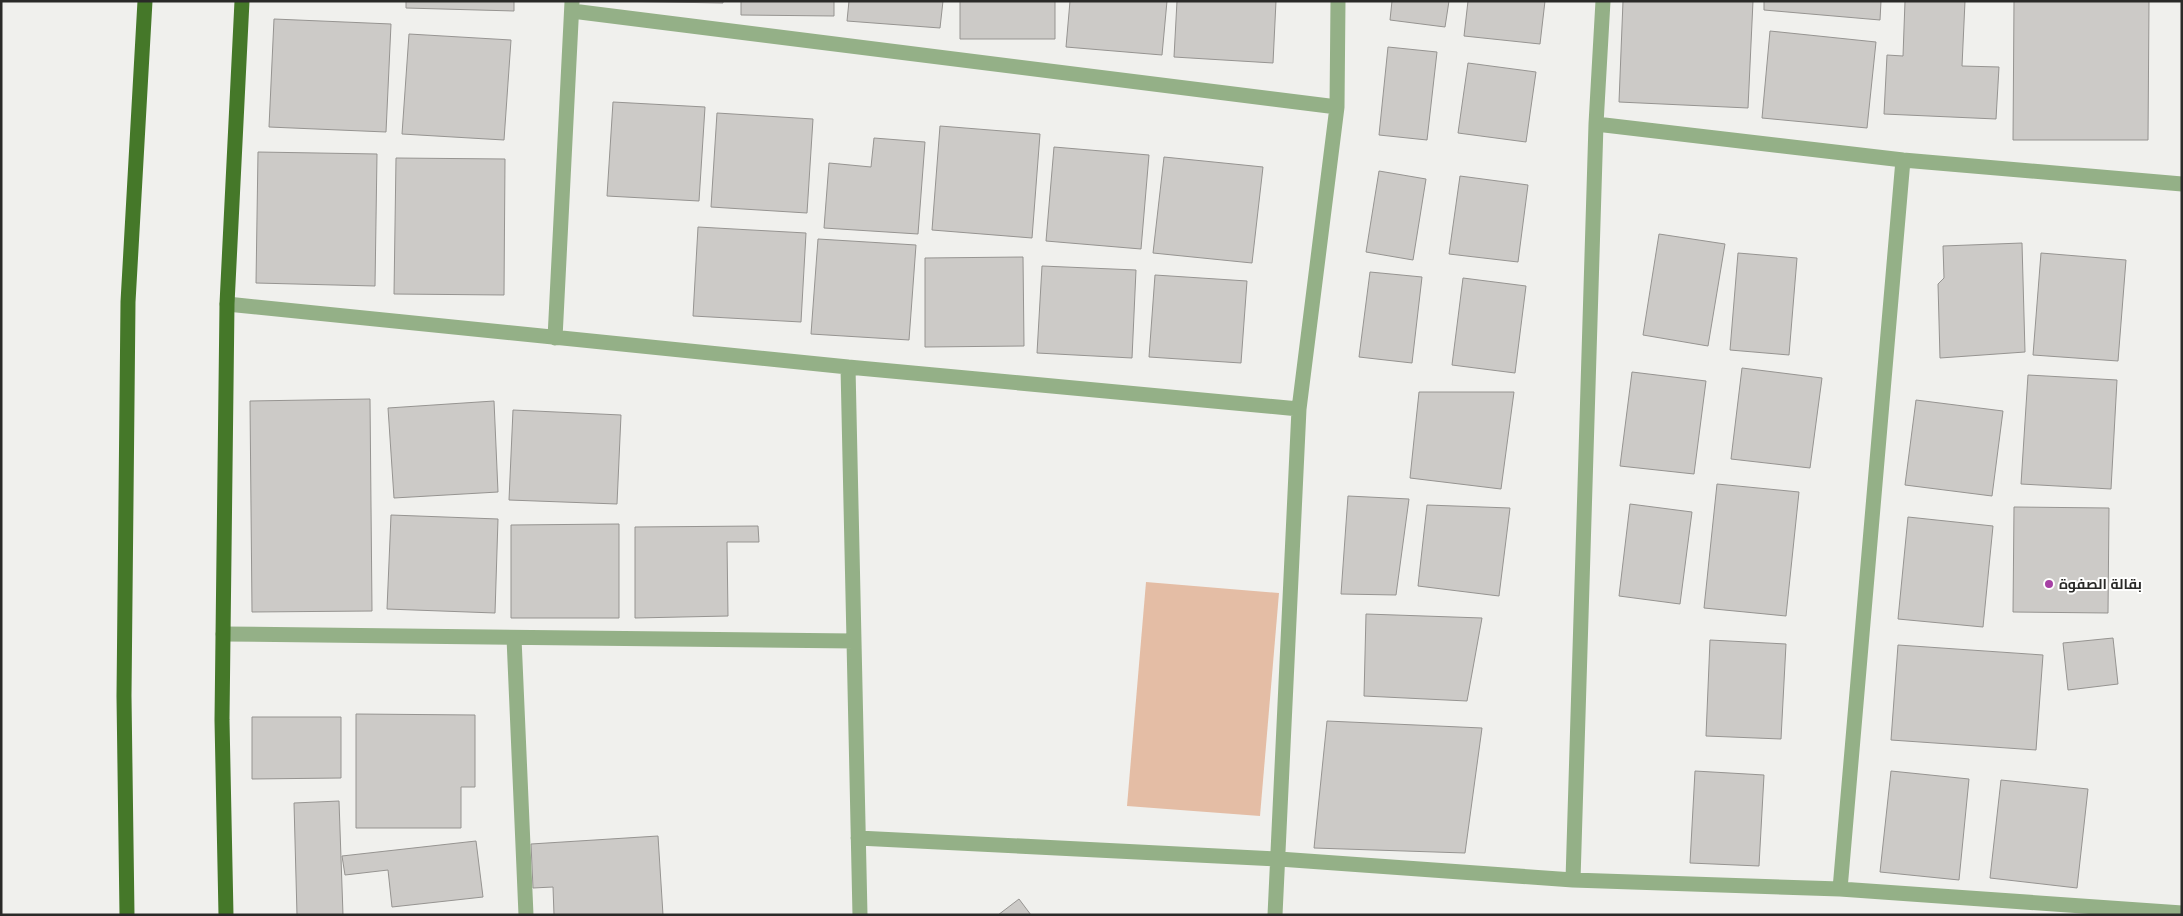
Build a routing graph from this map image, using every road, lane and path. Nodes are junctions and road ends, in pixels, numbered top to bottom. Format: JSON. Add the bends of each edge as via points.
{"nodes":[{"id":1,"x":145,"y":1,"type":"edge"},
{"id":2,"x":242,"y":1,"type":"edge"},
{"id":3,"x":1338,"y":1,"type":"edge"},
{"id":4,"x":1603,"y":1,"type":"edge"},
{"id":5,"x":572,"y":6,"type":"edge"},
{"id":6,"x":1336,"y":107,"type":"junction"},
{"id":7,"x":1596,"y":124,"type":"junction"},
{"id":8,"x":1904,"y":160,"type":"junction"},
{"id":9,"x":2182,"y":184,"type":"edge"},
{"id":10,"x":227,"y":304,"type":"junction"},
{"id":11,"x":555,"y":338,"type":"junction"},
{"id":12,"x":848,"y":367,"type":"junction"},
{"id":13,"x":1300,"y":408,"type":"junction"},
{"id":14,"x":223,"y":634,"type":"junction"},
{"id":15,"x":514,"y":638,"type":"junction"},
{"id":16,"x":854,"y":641,"type":"junction"},
{"id":17,"x":858,"y":838,"type":"junction"},
{"id":18,"x":1279,"y":859,"type":"junction"},
{"id":19,"x":1573,"y":880,"type":"junction"},
{"id":20,"x":1840,"y":889,"type":"junction"},
{"id":21,"x":2182,"y":913,"type":"edge"},
{"id":22,"x":127,"y":915,"type":"edge"},
{"id":23,"x":226,"y":915,"type":"edge"},
{"id":24,"x":526,"y":915,"type":"edge"},
{"id":25,"x":860,"y":915,"type":"edge"},
{"id":26,"x":1276,"y":915,"type":"edge"}],
"edges":[{"from":1,"to":22,"type":"main road","via":[[128,302],[124,686]]},
{"from":2,"to":10,"type":"main road"},
{"from":3,"to":6,"type":"street"},
{"from":4,"to":7,"type":"street"},
{"from":5,"to":6,"type":"street"},
{"from":5,"to":11,"type":"street"},
{"from":6,"to":13,"type":"street"},
{"from":7,"to":8,"type":"street"},
{"from":7,"to":19,"type":"street"},
{"from":8,"to":9,"type":"street"},
{"from":8,"to":20,"type":"street"},
{"from":10,"to":11,"type":"street"},
{"from":10,"to":14,"type":"main road"},
{"from":11,"to":12,"type":"street"},
{"from":12,"to":13,"type":"street"},
{"from":12,"to":16,"type":"street"},
{"from":13,"to":18,"type":"street"},
{"from":14,"to":15,"type":"street"},
{"from":14,"to":23,"type":"main road"},
{"from":15,"to":16,"type":"street"},
{"from":15,"to":24,"type":"street"},
{"from":16,"to":17,"type":"street"},
{"from":17,"to":18,"type":"street"},
{"from":17,"to":25,"type":"street"},
{"from":18,"to":19,"type":"street"},
{"from":18,"to":26,"type":"street"},
{"from":19,"to":20,"type":"street"},
{"from":20,"to":21,"type":"street"}]}
